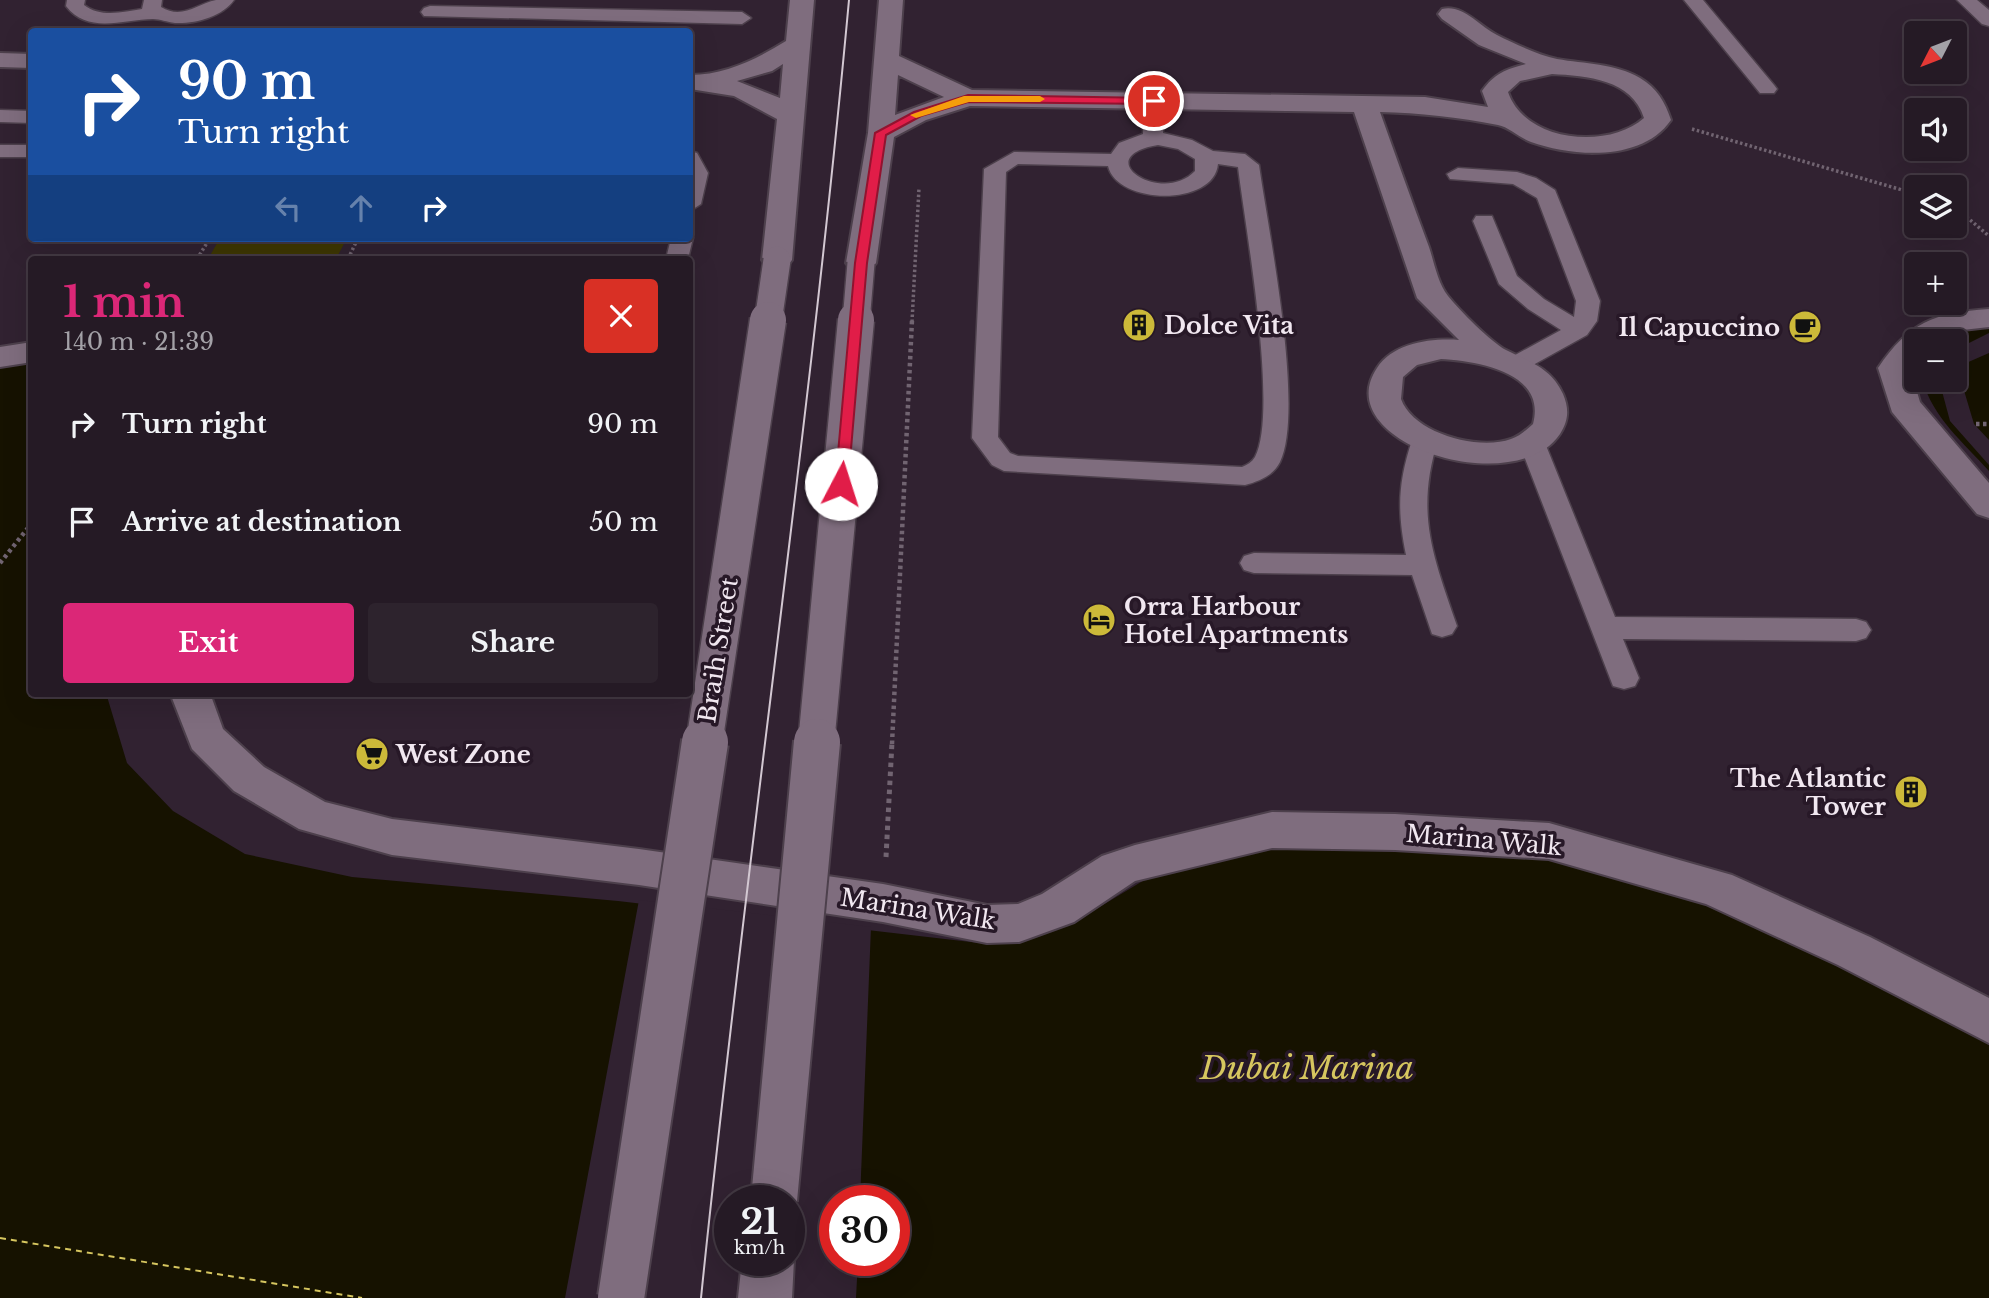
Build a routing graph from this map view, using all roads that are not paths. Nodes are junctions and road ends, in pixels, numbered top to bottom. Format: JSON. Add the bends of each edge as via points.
{"nodes":[{"id":1,"x":76,"y":0,"type":"edge"},
{"id":2,"x":88,"y":0,"type":"edge"},
{"id":3,"x":225,"y":0,"type":"edge"},
{"id":4,"x":531,"y":0,"type":"edge"},
{"id":5,"x":802,"y":0,"type":"edge"},
{"id":6,"x":891,"y":0,"type":"edge"},
{"id":7,"x":1693,"y":0,"type":"edge"},
{"id":8,"x":1966,"y":0,"type":"edge"},
{"id":9,"x":434,"y":6,"type":"edge"},
{"id":10,"x":1447,"y":7,"type":"edge"},
{"id":11,"x":590,"y":15,"type":"junction"},
{"id":12,"x":162,"y":17,"type":"edge"},
{"id":13,"x":742,"y":18,"type":"dead end"},
{"id":14,"x":1989,"y":20,"type":"edge"},
{"id":15,"x":451,"y":24,"type":"dead end"},
{"id":16,"x":421,"y":28,"type":"edge"},
{"id":17,"x":798,"y":44,"type":"junction"},
{"id":18,"x":887,"y":59,"type":"junction"},
{"id":19,"x":0,"y":60,"type":"edge"},
{"id":20,"x":28,"y":61,"type":"edge"},
{"id":21,"x":1552,"y":66,"type":"junction"},
{"id":22,"x":1490,"y":76,"type":"junction"},
{"id":23,"x":696,"y":82,"type":"edge"},
{"id":24,"x":1767,"y":89,"type":"dead end"},
{"id":25,"x":968,"y":98,"type":"junction"},
{"id":26,"x":1154,"y":101,"type":"junction"},
{"id":27,"x":1364,"y":104,"type":"junction"},
{"id":28,"x":1425,"y":105,"type":"junction"},
{"id":29,"x":0,"y":116,"type":"edge"},
{"id":30,"x":791,"y":116,"type":"junction"},
{"id":31,"x":28,"y":117,"type":"edge"},
{"id":32,"x":1510,"y":120,"type":"junction"},
{"id":33,"x":881,"y":133,"type":"junction"},
{"id":34,"x":1153,"y":140,"type":"junction"},
{"id":35,"x":28,"y":150,"type":"edge"},
{"id":36,"x":0,"y":151,"type":"edge"},
{"id":37,"x":1205,"y":156,"type":"junction"},
{"id":38,"x":1115,"y":160,"type":"junction"},
{"id":39,"x":693,"y":164,"type":"edge"},
{"id":40,"x":1458,"y":174,"type":"dead end"},
{"id":41,"x":693,"y":191,"type":"edge"},
{"id":42,"x":1484,"y":221,"type":"dead end"},
{"id":43,"x":1432,"y":298,"type":"junction"},
{"id":44,"x":1989,"y":318,"type":"edge"},
{"id":45,"x":1578,"y":330,"type":"junction"},
{"id":46,"x":1419,"y":352,"type":"junction"},
{"id":47,"x":28,"y":353,"type":"edge"},
{"id":48,"x":0,"y":358,"type":"edge"},
{"id":49,"x":1503,"y":359,"type":"junction"},
{"id":50,"x":1425,"y":440,"type":"junction"},
{"id":51,"x":1532,"y":443,"type":"junction"},
{"id":52,"x":1989,"y":506,"type":"edge"},
{"id":53,"x":1254,"y":563,"type":"dead end"},
{"id":54,"x":1423,"y":565,"type":"junction"},
{"id":55,"x":1442,"y":626,"type":"dead end"},
{"id":56,"x":1605,"y":628,"type":"junction"},
{"id":57,"x":1856,"y":630,"type":"dead end"},
{"id":58,"x":1624,"y":677,"type":"dead end"},
{"id":59,"x":191,"y":697,"type":"edge"},
{"id":60,"x":1989,"y":1022,"type":"edge"},
{"id":61,"x":775,"y":1185,"type":"edge"},
{"id":62,"x":767,"y":1276,"type":"edge"},
{"id":63,"x":621,"y":1298,"type":"edge"},
{"id":64,"x":765,"y":1298,"type":"edge"}],
"edges":[{"from":1,"to":12,"type":"lane","via":[[80,12],[90,16]]},
{"from":2,"to":12,"type":"lane","via":[[89,6],[106,13]]},
{"from":3,"to":12,"type":"lane","via":[[215,8]]},
{"from":4,"to":11,"type":"lane","via":[[586,3],[593,8]]},
{"from":5,"to":17,"type":"street","name":"Braih Street"},
{"from":6,"to":18,"type":"street"},
{"from":7,"to":24,"type":"lane"},
{"from":8,"to":14,"type":"lane"},
{"from":9,"to":11,"type":"lane"},
{"from":9,"to":16,"type":"lane"},
{"from":10,"to":21,"type":"street","via":[[1488,40]]},
{"from":10,"to":22,"type":"street","via":[[1460,37]]},
{"from":11,"to":13,"type":"lane"},
{"from":11,"to":15,"type":"lane","via":[[566,28]]},
{"from":17,"to":23,"type":"street","via":[[763,66]]},
{"from":17,"to":30,"type":"street","name":"Braih Street"},
{"from":18,"to":25,"type":"street"},
{"from":18,"to":33,"type":"street"},
{"from":19,"to":20,"type":"street"},
{"from":21,"to":22,"type":"street"},
{"from":21,"to":32,"type":"street","via":[[1604,73],[1627,82],[1645,93],[1656,107],[1658,120],[1634,140],[1610,145],[1555,140]]},
{"from":22,"to":28,"type":"street"},
{"from":22,"to":32,"type":"street","via":[[1500,110]]},
{"from":23,"to":30,"type":"street","via":[[761,97]]},
{"from":25,"to":26,"type":"street"},
{"from":25,"to":33,"type":"street","via":[[917,114]]},
{"from":26,"to":27,"type":"street"},
{"from":26,"to":34,"type":"lane"},
{"from":27,"to":28,"type":"street"},
{"from":27,"to":43,"type":"street"},
{"from":28,"to":32,"type":"street"},
{"from":29,"to":31,"type":"lane"},
{"from":30,"to":63,"type":"street","name":"Braih Street","bridge":true,"via":[[777,260]]},
{"from":33,"to":61,"type":"street","bridge":true,"via":[[861,263]]},
{"from":34,"to":37,"type":"lane","via":[[1183,143]]},
{"from":34,"to":38,"type":"lane","via":[[1123,149]]},
{"from":35,"to":36,"type":"lane"},
{"from":37,"to":38,"type":"lane","via":[[1208,167],[1203,178],[1169,189],[1129,181],[1118,171]]},
{"from":37,"to":38,"type":"lane","via":[[1240,159],[1248,166],[1250,179],[1277,400],[1268,459],[1245,476],[1013,465],[1001,459],[985,438],[995,169],[1014,158]]},
{"from":39,"to":41,"type":"lane","via":[[697,173]]},
{"from":40,"to":45,"type":"lane","via":[[1523,180],[1547,195],[1588,301],[1585,321]]},
{"from":42,"to":45,"type":"lane","via":[[1507,279]]},
{"from":43,"to":46,"type":"street"},
{"from":43,"to":49,"type":"street"},
{"from":44,"to":52,"type":"street","via":[[1931,329],[1910,343],[1894,368],[1904,404]]},
{"from":45,"to":49,"type":"lane"},
{"from":46,"to":49,"type":"street","via":[[1441,348]]},
{"from":46,"to":50,"type":"street","via":[[1400,361],[1387,375],[1382,391],[1402,426]]},
{"from":47,"to":48,"type":"street"},
{"from":49,"to":51,"type":"street","via":[[1536,379],[1548,396],[1552,413],[1547,429]]},
{"from":50,"to":51,"type":"street","via":[[1452,450],[1482,453],[1510,451]]},
{"from":50,"to":54,"type":"lane","via":[[1413,479],[1412,512]]},
{"from":51,"to":56,"type":"lane"},
{"from":53,"to":54,"type":"lane"},
{"from":54,"to":55,"type":"lane"},
{"from":56,"to":57,"type":"lane"},
{"from":56,"to":58,"type":"lane"},
{"from":59,"to":60,"type":"street","name":"Marina Walk","via":[[206,738],[248,779],[314,817],[393,836],[883,903],[987,924],[1019,923],[1058,908],[1126,866],[1272,830],[1549,841],[1716,888],[1854,951]]},
{"from":62,"to":64,"type":"street"}]}
